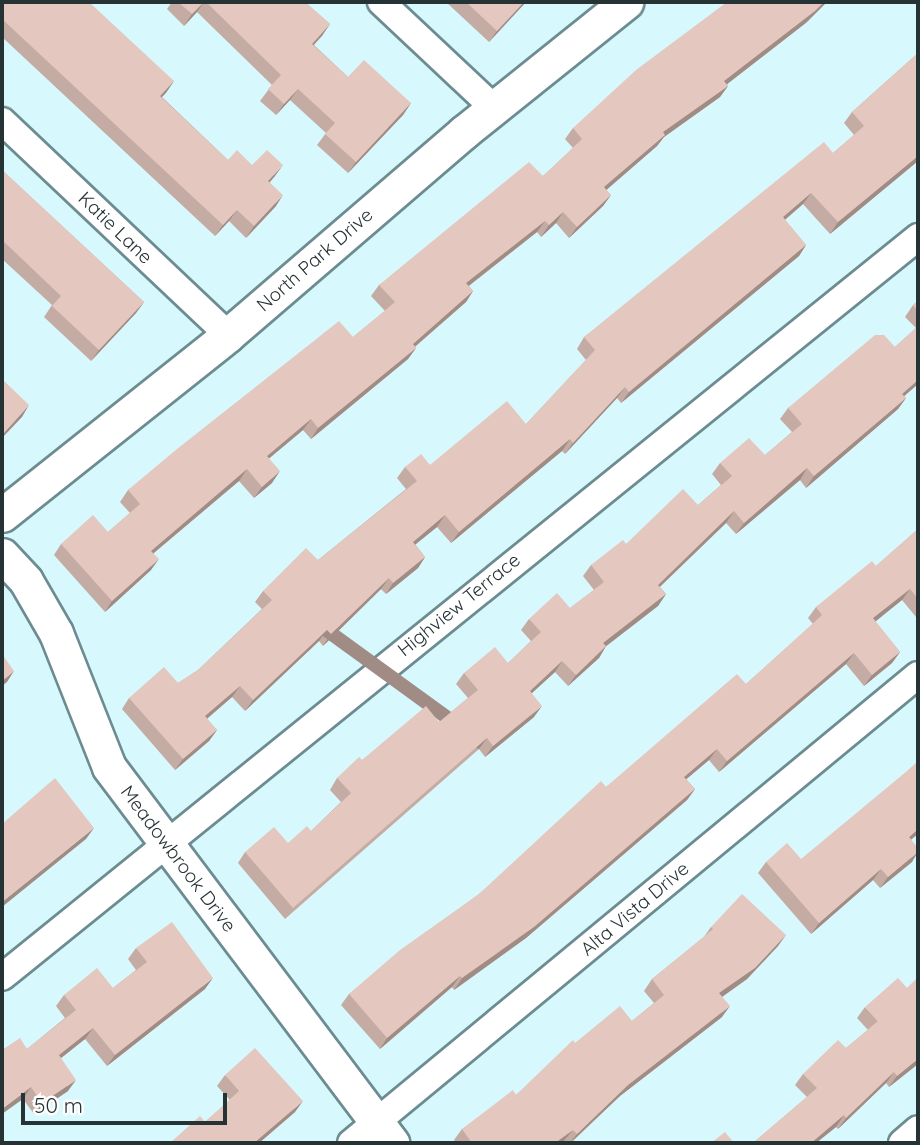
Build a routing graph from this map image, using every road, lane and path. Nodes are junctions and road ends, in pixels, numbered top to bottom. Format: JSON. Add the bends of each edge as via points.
{"nodes":[{"id":1,"x":381,"y":2,"type":"edge"},
{"id":2,"x":626,"y":2,"type":"edge"},
{"id":3,"x":494,"y":108,"type":"junction"},
{"id":4,"x":2,"y":121,"type":"edge"},
{"id":5,"x":918,"y":237,"type":"edge"},
{"id":6,"x":228,"y":335,"type":"junction"},
{"id":7,"x":2,"y":515,"type":"edge"},
{"id":8,"x":2,"y":555,"type":"edge"},
{"id":9,"x":918,"y":675,"type":"edge"},
{"id":10,"x":165,"y":843,"type":"junction"},
{"id":11,"x":2,"y":977,"type":"edge"},
{"id":12,"x":918,"y":1129,"type":"edge"},
{"id":13,"x":384,"y":1133,"type":"edge"},
{"id":14,"x":351,"y":1143,"type":"edge"},
{"id":15,"x":902,"y":1143,"type":"edge"}],
"edges":[{"from":1,"to":3,"type":"street"},
{"from":2,"to":3,"type":"street","name":"North Park Drive"},
{"from":3,"to":6,"type":"street","name":"North Park Drive"},
{"from":4,"to":6,"type":"street","name":"Katie Lane"},
{"from":5,"to":10,"type":"street","name":"Highview Terrace"},
{"from":6,"to":7,"type":"street","name":"North Park Drive"},
{"from":8,"to":10,"type":"street","name":"Meadowbrook Drive","via":[[26,581],[56,633],[109,768]]},
{"from":9,"to":13,"type":"street","name":"Alta Vista Drive"},
{"from":10,"to":11,"type":"street","name":"Highview Terrace"},
{"from":10,"to":13,"type":"street","name":"Meadowbrook Drive"},
{"from":12,"to":15,"type":"street"},
{"from":13,"to":14,"type":"street","name":"Alta Vista Drive"}]}
